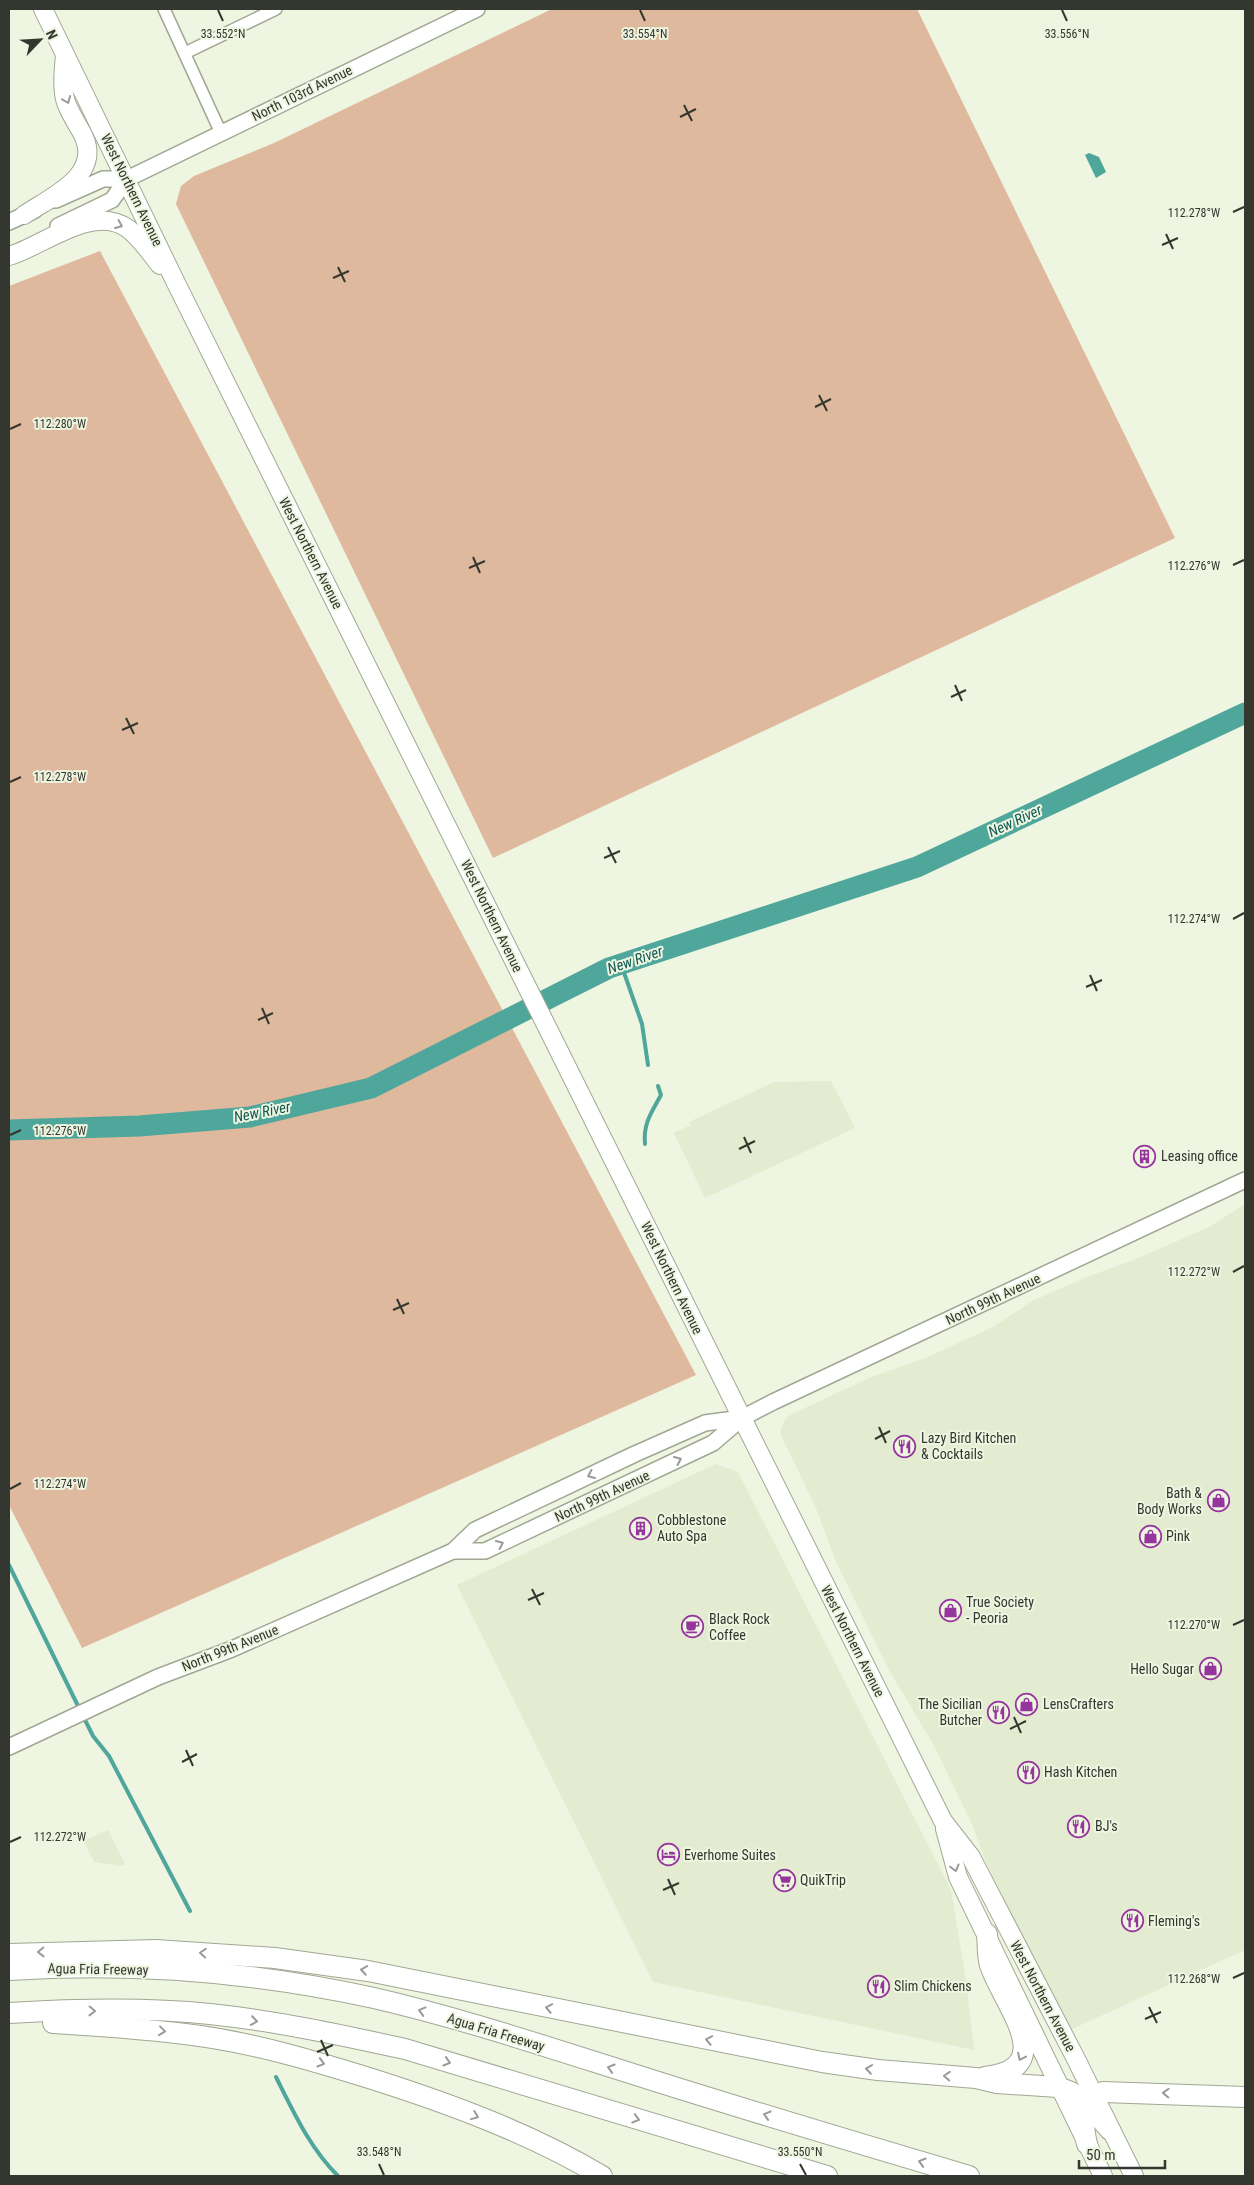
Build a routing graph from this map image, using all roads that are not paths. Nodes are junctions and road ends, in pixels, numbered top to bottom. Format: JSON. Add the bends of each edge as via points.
{"nodes":[{"id":1,"x":43,"y":9,"type":"edge"},
{"id":2,"x":164,"y":9,"type":"edge"},
{"id":3,"x":276,"y":9,"type":"edge"},
{"id":4,"x":477,"y":9,"type":"edge"},
{"id":5,"x":65,"y":52,"type":"junction"},
{"id":6,"x":185,"y":53,"type":"junction"},
{"id":7,"x":221,"y":133,"type":"junction"},
{"id":8,"x":127,"y":179,"type":"junction"},
{"id":9,"x":16,"y":218,"type":"edge"},
{"id":10,"x":9,"y":248,"type":"edge"},
{"id":11,"x":9,"y":256,"type":"edge"},
{"id":12,"x":177,"y":285,"type":"junction"},
{"id":13,"x":1245,"y":1180,"type":"edge"},
{"id":14,"x":742,"y":1418,"type":"junction"},
{"id":15,"x":453,"y":1551,"type":"junction"},
{"id":16,"x":9,"y":1747,"type":"edge"},
{"id":17,"x":943,"y":1821,"type":"junction"},
{"id":18,"x":987,"y":1934,"type":"junction"},
{"id":19,"x":9,"y":1954,"type":"edge"},
{"id":20,"x":9,"y":1970,"type":"edge"},
{"id":21,"x":9,"y":2013,"type":"edge"},
{"id":22,"x":9,"y":2025,"type":"edge"},
{"id":23,"x":976,"y":2078,"type":"junction"},
{"id":24,"x":1058,"y":2087,"type":"junction"},
{"id":25,"x":1245,"y":2097,"type":"edge"},
{"id":26,"x":1091,"y":2100,"type":"junction"},
{"id":27,"x":1110,"y":2130,"type":"joint"},
{"id":28,"x":1087,"y":2144,"type":"junction"},
{"id":29,"x":602,"y":2176,"type":"edge"},
{"id":30,"x":827,"y":2176,"type":"edge"},
{"id":31,"x":969,"y":2176,"type":"edge"},
{"id":32,"x":1103,"y":2176,"type":"edge"},
{"id":33,"x":1134,"y":2176,"type":"edge"}],
"edges":[{"from":1,"to":5,"type":"main road","name":"West Northern Avenue"},
{"from":2,"to":6,"type":"street"},
{"from":3,"to":6,"type":"street"},
{"from":4,"to":7,"type":"main road","name":"North 103rd Avenue"},
{"from":5,"to":8,"type":"main road","name":"West Northern Avenue"},
{"from":5,"to":9,"type":"main road","one_way":true,"via":[[64,95],[85,139],[86,164],[70,184]]},
{"from":6,"to":7,"type":"street"},
{"from":7,"to":8,"type":"main road","name":"North 103rd Avenue"},
{"from":8,"to":9,"type":"main road","via":[[103,179]]},
{"from":8,"to":10,"type":"main road","via":[[112,200]]},
{"from":8,"to":12,"type":"main road","name":"West Northern Avenue"},
{"from":11,"to":12,"type":"main road","one_way":true,"via":[[84,223],[107,220],[135,235]]},
{"from":12,"to":14,"type":"main road","name":"West Northern Avenue"},
{"from":13,"to":14,"type":"main road","name":"North 99th Avenue"},
{"from":14,"to":15,"type":"main road","name":"North 99th Avenue","one_way":true,"via":[[705,1423],[635,1454],[475,1530]]},
{"from":15,"to":14,"type":"main road","name":"North 99th Avenue","one_way":true,"via":[[485,1551],[714,1443]]},
{"from":14,"to":17,"type":"main road","name":"West Northern Avenue"},
{"from":15,"to":16,"type":"main road","name":"North 99th Avenue","via":[[232,1649],[158,1677]]},
{"from":17,"to":18,"type":"main road","name":"West Northern Avenue","one_way":true,"via":[[958,1877]]},
{"from":17,"to":26,"type":"main road","name":"West Northern Avenue","via":[[971,1858]]},
{"from":18,"to":23,"type":"highway","one_way":true,"via":[[990,1964],[1022,2032],[1025,2048],[1021,2060],[1011,2070]]},
{"from":18,"to":24,"type":"main road","name":"West Northern Avenue"},
{"from":23,"to":19,"type":"highway","one_way":true,"via":[[822,2062],[368,1971],[274,1958],[156,1950]]},
{"from":31,"to":20,"type":"highway","name":"Agua Fria Freeway","one_way":true,"via":[[473,2024],[374,1998],[195,1971],[96,1966]]},
{"from":21,"to":30,"type":"highway","one_way":true,"via":[[52,2010],[210,2014],[338,2035],[405,2049]]},
{"from":22,"to":29,"type":"highway","one_way":true,"via":[[50,2023],[156,2030],[202,2036],[318,2061],[472,2114]]},
{"from":23,"to":24,"type":"highway","via":[[996,2083]]},
{"from":24,"to":26,"type":"highway"},
{"from":24,"to":28,"type":"main road","name":"West Northern Avenue"},
{"from":25,"to":26,"type":"highway","one_way":true,"via":[[1109,2091]]},
{"from":26,"to":27,"type":"highway"},
{"from":26,"to":28,"type":"highway","via":[[1083,2120]]},
{"from":27,"to":33,"type":"main road"},
{"from":28,"to":32,"type":"main road","name":"West Northern Avenue"}]}
